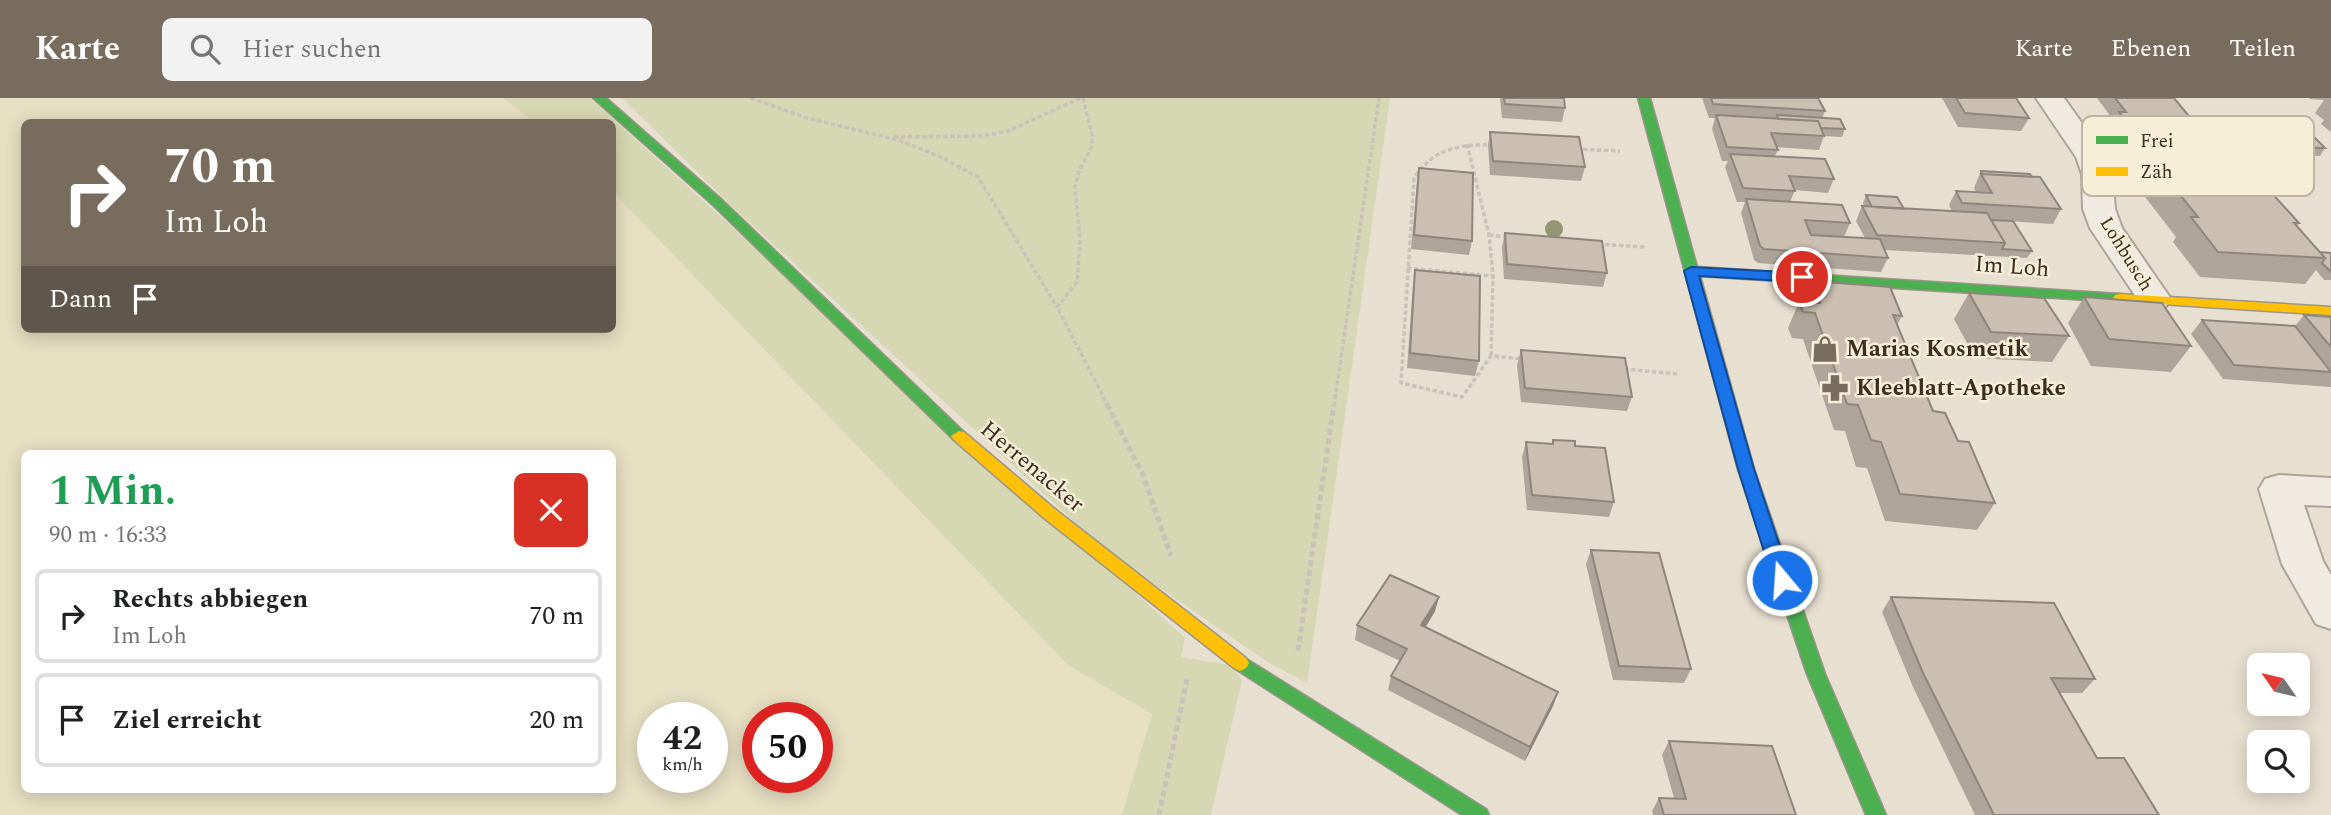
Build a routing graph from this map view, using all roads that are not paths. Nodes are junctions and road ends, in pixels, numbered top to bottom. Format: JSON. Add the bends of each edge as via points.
{"nodes":[{"id":1,"x":598,"y":98,"type":"edge"},
{"id":2,"x":1643,"y":98,"type":"edge"},
{"id":3,"x":2050,"y":98,"type":"edge"},
{"id":4,"x":2082,"y":144,"type":"edge"},
{"id":5,"x":2098,"y":196,"type":"edge"},
{"id":6,"x":1691,"y":271,"type":"junction"},
{"id":7,"x":2154,"y":299,"type":"junction"},
{"id":8,"x":2331,"y":311,"type":"edge"},
{"id":9,"x":2331,"y":492,"type":"edge"},
{"id":10,"x":2331,"y":612,"type":"edge"},
{"id":11,"x":1479,"y":815,"type":"edge"},
{"id":12,"x":1875,"y":815,"type":"edge"}],
"edges":[{"from":1,"to":11,"type":"street","name":"Herrenacker","via":[[718,203],[947,425],[1172,613],[1231,657]]},
{"from":2,"to":6,"type":"street"},
{"from":3,"to":4,"type":"street","name":"Lohbusch"},
{"from":5,"to":7,"type":"street","name":"Lohbusch","via":[[2106,228]]},
{"from":6,"to":7,"type":"street","name":"Im Loh"},
{"from":6,"to":12,"type":"street","via":[[1782,580]]},
{"from":7,"to":8,"type":"street","name":"Im Loh"},
{"from":9,"to":10,"type":"street","via":[[2279,489],[2302,564]]}]}
